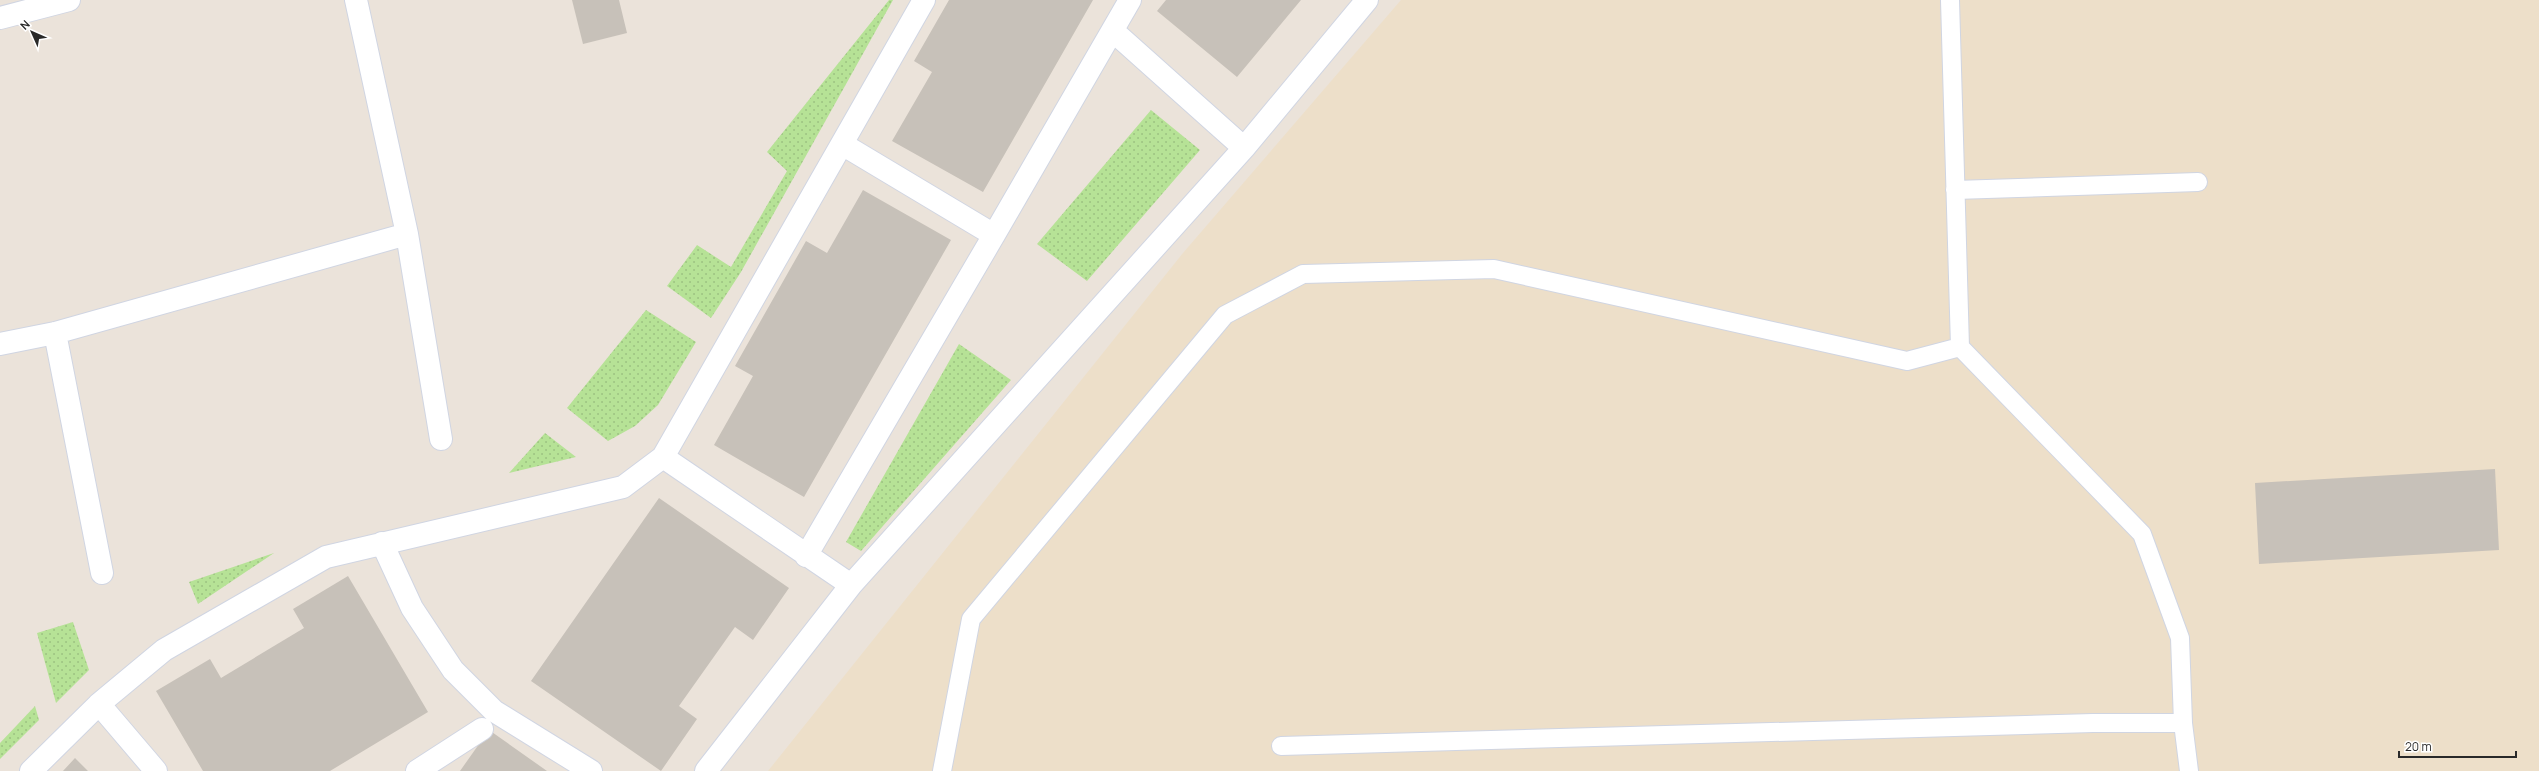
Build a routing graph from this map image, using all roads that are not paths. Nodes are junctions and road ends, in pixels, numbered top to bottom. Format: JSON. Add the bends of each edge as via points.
{"nodes":[{"id":1,"x":69,"y":0,"type":"edge"},
{"id":2,"x":356,"y":0,"type":"edge"},
{"id":3,"x":924,"y":0,"type":"edge"},
{"id":4,"x":1130,"y":0,"type":"edge"},
{"id":5,"x":1367,"y":0,"type":"edge"},
{"id":6,"x":1950,"y":0,"type":"edge"},
{"id":7,"x":0,"y":18,"type":"edge"},
{"id":8,"x":1113,"y":31,"type":"junction"},
{"id":9,"x":842,"y":144,"type":"junction"},
{"id":10,"x":1244,"y":148,"type":"junction"},
{"id":11,"x":2198,"y":182,"type":"dead end"},
{"id":12,"x":1955,"y":190,"type":"junction"},
{"id":13,"x":407,"y":234,"type":"junction"},
{"id":14,"x":994,"y":235,"type":"junction"},
{"id":15,"x":55,"y":333,"type":"junction"},
{"id":16,"x":0,"y":344,"type":"edge"},
{"id":17,"x":1960,"y":347,"type":"junction"},
{"id":18,"x":441,"y":439,"type":"dead end"},
{"id":19,"x":663,"y":457,"type":"junction"},
{"id":20,"x":382,"y":543,"type":"junction"},
{"id":21,"x":806,"y":556,"type":"junction"},
{"id":22,"x":102,"y":573,"type":"dead end"},
{"id":23,"x":851,"y":585,"type":"junction"},
{"id":24,"x":99,"y":704,"type":"junction"},
{"id":25,"x":494,"y":711,"type":"junction"},
{"id":26,"x":2183,"y":723,"type":"junction"},
{"id":27,"x":482,"y":729,"type":"junction"},
{"id":28,"x":1281,"y":746,"type":"dead end"},
{"id":29,"x":31,"y":771,"type":"edge"},
{"id":30,"x":156,"y":771,"type":"edge"},
{"id":31,"x":417,"y":771,"type":"edge"},
{"id":32,"x":447,"y":771,"type":"edge"},
{"id":33,"x":591,"y":771,"type":"edge"},
{"id":34,"x":706,"y":771,"type":"edge"},
{"id":35,"x":942,"y":771,"type":"edge"},
{"id":36,"x":2189,"y":771,"type":"edge"}],
"edges":[{"from":1,"to":7,"type":"street"},
{"from":2,"to":13,"type":"street"},
{"from":3,"to":9,"type":"street"},
{"from":4,"to":8,"type":"street"},
{"from":5,"to":10,"type":"street"},
{"from":6,"to":12,"type":"lane"},
{"from":8,"to":10,"type":"street"},
{"from":8,"to":14,"type":"street"},
{"from":9,"to":14,"type":"street"},
{"from":9,"to":19,"type":"street"},
{"from":10,"to":23,"type":"street"},
{"from":11,"to":12,"type":"lane"},
{"from":12,"to":17,"type":"lane"},
{"from":13,"to":15,"type":"street"},
{"from":13,"to":18,"type":"street"},
{"from":14,"to":21,"type":"street"},
{"from":15,"to":16,"type":"street"},
{"from":15,"to":22,"type":"street"},
{"from":17,"to":26,"type":"lane","via":[[2142,534],[2180,638]]},
{"from":17,"to":35,"type":"lane","via":[[1907,361],[1494,269],[1303,274],[1225,315],[971,619]]},
{"from":19,"to":20,"type":"street","via":[[623,487]]},
{"from":19,"to":21,"type":"street"},
{"from":20,"to":24,"type":"street","via":[[319,561],[164,650]]},
{"from":20,"to":25,"type":"street","via":[[412,608],[453,670]]},
{"from":21,"to":23,"type":"street"},
{"from":23,"to":34,"type":"street"},
{"from":24,"to":29,"type":"street"},
{"from":24,"to":30,"type":"street"},
{"from":25,"to":27,"type":"street"},
{"from":25,"to":33,"type":"street"},
{"from":26,"to":28,"type":"lane","via":[[2093,723]]},
{"from":26,"to":36,"type":"lane"},
{"from":27,"to":31,"type":"street"},
{"from":27,"to":32,"type":"street"}]}
